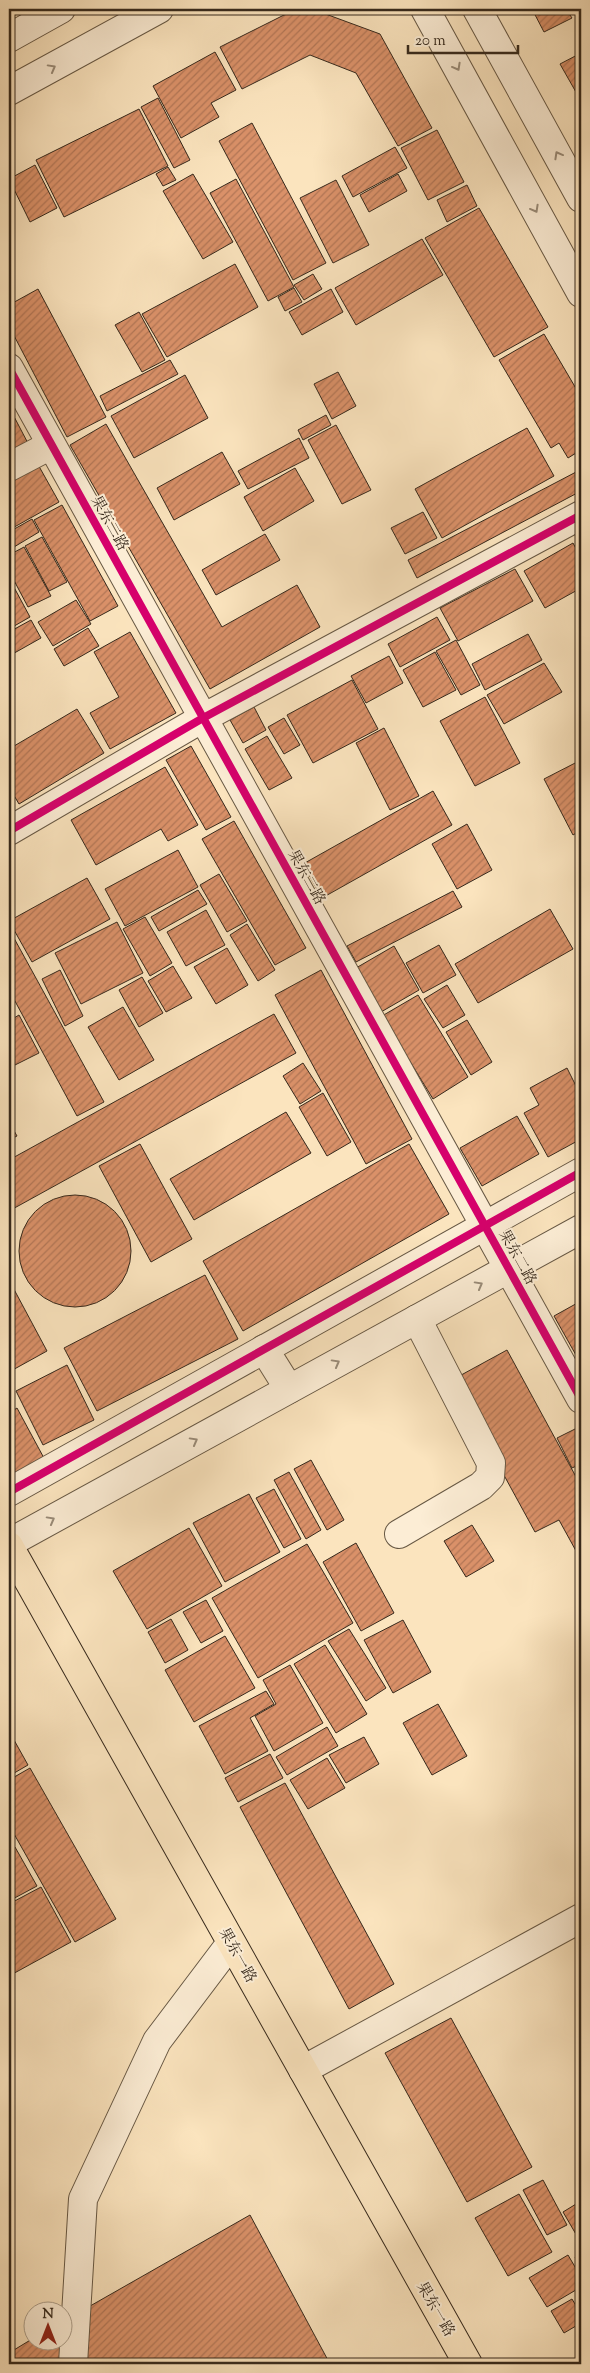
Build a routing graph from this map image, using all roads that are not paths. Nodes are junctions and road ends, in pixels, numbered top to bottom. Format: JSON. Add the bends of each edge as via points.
{"nodes":[{"id":1,"x":60,"y":9,"type":"edge"},
{"id":2,"x":159,"y":9,"type":"edge"},
{"id":3,"x":425,"y":9,"type":"edge"},
{"id":4,"x":477,"y":9,"type":"edge"},
{"id":5,"x":9,"y":38,"type":"edge"},
{"id":6,"x":9,"y":91,"type":"edge"},
{"id":7,"x":581,"y":198,"type":"edge"},
{"id":8,"x":581,"y":293,"type":"edge"},
{"id":9,"x":9,"y":368,"type":"edge"},
{"id":10,"x":51,"y":444,"type":"junction"},
{"id":11,"x":9,"y":466,"type":"edge"},
{"id":12,"x":581,"y":515,"type":"edge"},
{"id":13,"x":203,"y":718,"type":"junction"},
{"id":14,"x":9,"y":831,"type":"edge"},
{"id":15,"x":581,"y":1172,"type":"edge"},
{"id":16,"x":485,"y":1225,"type":"junction"},
{"id":17,"x":581,"y":1229,"type":"edge"},
{"id":18,"x":509,"y":1268,"type":"junction"},
{"id":19,"x":417,"y":1319,"type":"junction"},
{"id":20,"x":264,"y":1349,"type":"junction"},
{"id":21,"x":289,"y":1389,"type":"junction"},
{"id":22,"x":581,"y":1400,"type":"edge"},
{"id":23,"x":9,"y":1492,"type":"edge"},
{"id":24,"x":399,"y":1534,"type":"dead end"},
{"id":25,"x":9,"y":1545,"type":"edge"},
{"id":26,"x":581,"y":1918,"type":"edge"},
{"id":27,"x":231,"y":1943,"type":"junction"},
{"id":28,"x":303,"y":2070,"type":"junction"},
{"id":29,"x":73,"y":2364,"type":"edge"},
{"id":30,"x":468,"y":2364,"type":"edge"}],
"edges":[{"from":1,"to":5,"type":"street"},
{"from":6,"to":2,"type":"street","one_way":true},
{"from":3,"to":8,"type":"street","one_way":true},
{"from":7,"to":4,"type":"street","one_way":true},
{"from":9,"to":10,"type":"street","name":"果东二路"},
{"from":10,"to":11,"type":"street"},
{"from":10,"to":13,"type":"street","name":"果东二路"},
{"from":12,"to":13,"type":"street"},
{"from":13,"to":14,"type":"street"},
{"from":13,"to":16,"type":"street","name":"果东二路"},
{"from":15,"to":16,"type":"street"},
{"from":16,"to":18,"type":"street","name":"果东二路"},
{"from":16,"to":20,"type":"street"},
{"from":17,"to":18,"type":"street"},
{"from":19,"to":18,"type":"street","one_way":true},
{"from":18,"to":22,"type":"street","name":"果东二路"},
{"from":21,"to":19,"type":"street","one_way":true},
{"from":19,"to":24,"type":"street","via":[[491,1463],[490,1477],[481,1486]]},
{"from":20,"to":21,"type":"street"},
{"from":20,"to":23,"type":"street"},
{"from":25,"to":21,"type":"street","one_way":true},
{"from":25,"to":27,"type":"main road","name":"果东一路"},
{"from":26,"to":28,"type":"street"},
{"from":27,"to":28,"type":"main road","name":"果东一路"},
{"from":27,"to":29,"type":"street","via":[[157,2041],[84,2199]]},
{"from":28,"to":30,"type":"main road","name":"果东一路"}]}
